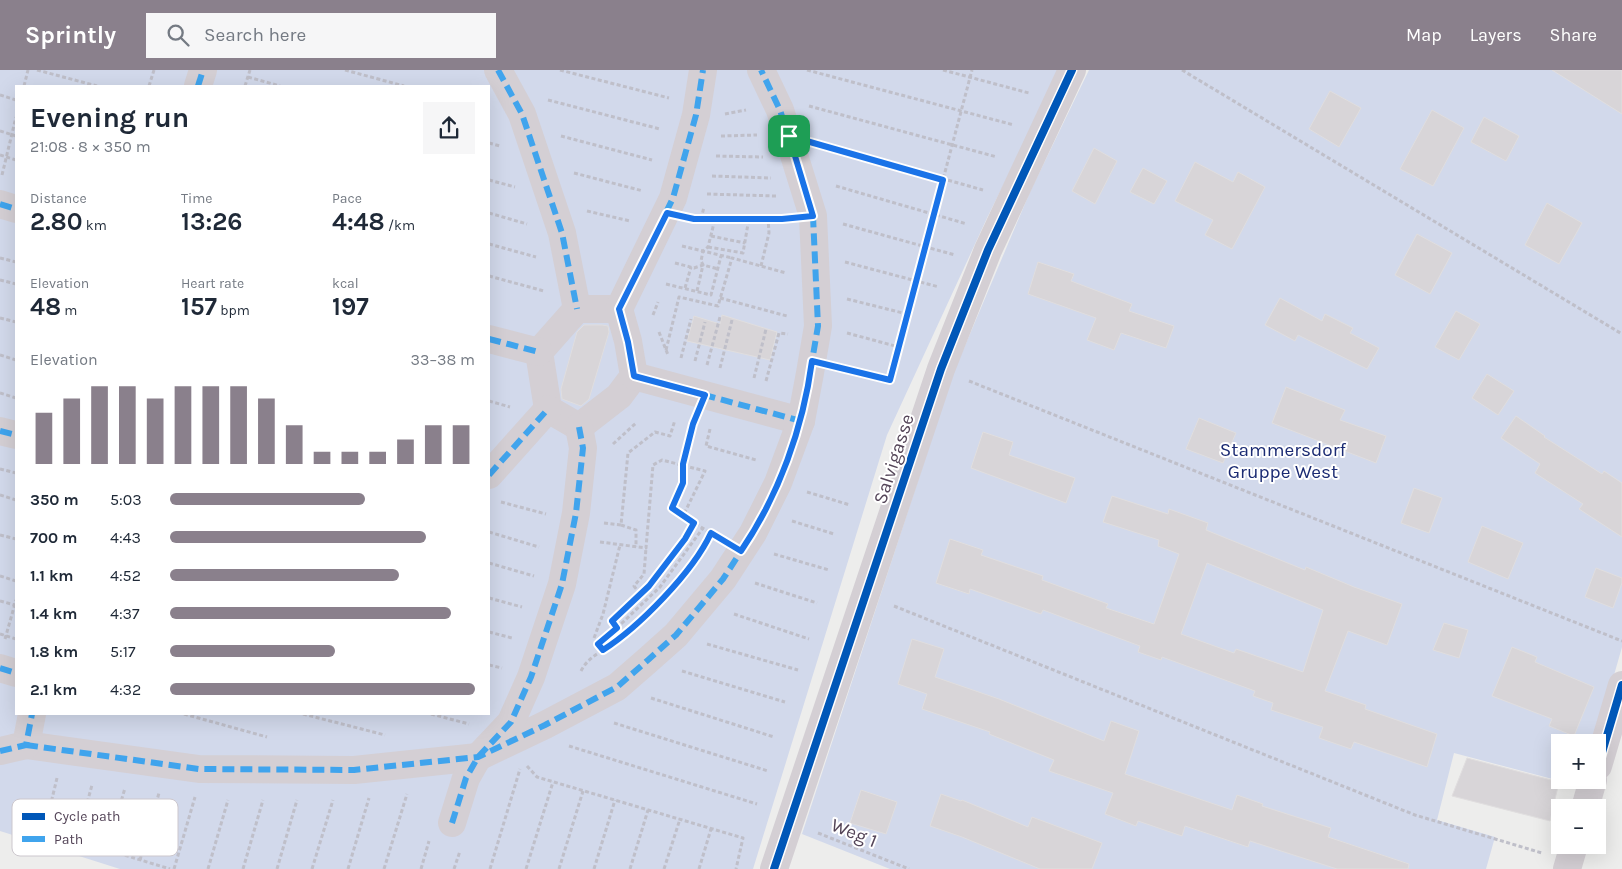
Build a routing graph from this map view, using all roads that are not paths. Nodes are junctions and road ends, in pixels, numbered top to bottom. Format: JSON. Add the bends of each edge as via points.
{"nodes":[{"id":1,"x":203,"y":70,"type":"edge"},
{"id":2,"x":703,"y":70,"type":"edge"},
{"id":3,"x":1072,"y":70,"type":"edge"},
{"id":4,"x":503,"y":80,"type":"edge"},
{"id":5,"x":198,"y":85,"type":"edge"},
{"id":6,"x":769,"y":86,"type":"edge"},
{"id":7,"x":0,"y":204,"type":"edge"},
{"id":8,"x":15,"y":209,"type":"edge"},
{"id":9,"x":576,"y":304,"type":"junction"},
{"id":10,"x":619,"y":309,"type":"junction"},
{"id":11,"x":490,"y":339,"type":"edge"},
{"id":12,"x":539,"y":352,"type":"junction"},
{"id":13,"x":634,"y":376,"type":"junction"},
{"id":14,"x":548,"y":409,"type":"junction"},
{"id":15,"x":800,"y":421,"type":"junction"},
{"id":16,"x":579,"y":427,"type":"junction"},
{"id":17,"x":0,"y":431,"type":"edge"},
{"id":18,"x":15,"y":435,"type":"edge"},
{"id":19,"x":490,"y":474,"type":"edge"},
{"id":20,"x":2,"y":656,"type":"edge"},
{"id":21,"x":15,"y":672,"type":"edge"},
{"id":22,"x":1622,"y":685,"type":"edge"},
{"id":23,"x":31,"y":715,"type":"edge"},
{"id":24,"x":1606,"y":738,"type":"edge"},
{"id":25,"x":13,"y":748,"type":"edge"},
{"id":26,"x":478,"y":757,"type":"junction"},
{"id":27,"x":452,"y":823,"type":"dead end"},
{"id":28,"x":774,"y":869,"type":"edge"}],
"edges":[{"from":1,"to":5,"type":"street"},
{"from":2,"to":10,"type":"street","via":[[698,106],[682,168],[666,213]]},
{"from":3,"to":28,"type":"street","name":"Salvigasse","via":[[988,250],[941,369]]},
{"from":4,"to":9,"type":"street","via":[[522,114],[562,233]]},
{"from":6,"to":15,"type":"street","via":[[789,136],[813,216],[818,326]]},
{"from":7,"to":8,"type":"street"},
{"from":9,"to":10,"type":"street"},
{"from":9,"to":12,"type":"street"},
{"from":10,"to":13,"type":"street"},
{"from":11,"to":12,"type":"street"},
{"from":12,"to":14,"type":"street"},
{"from":13,"to":15,"type":"street"},
{"from":13,"to":16,"type":"street","via":[[619,396]]},
{"from":14,"to":16,"type":"street"},
{"from":14,"to":19,"type":"street"},
{"from":15,"to":26,"type":"street","via":[[778,483],[743,548],[676,635],[617,687]]},
{"from":16,"to":26,"type":"street","via":[[583,448],[562,584],[531,676],[511,722]]},
{"from":17,"to":18,"type":"street"},
{"from":20,"to":21,"type":"street"},
{"from":22,"to":24,"type":"street"},
{"from":23,"to":25,"type":"street"},
{"from":25,"to":26,"type":"street","via":[[64,750],[203,768],[237,769],[342,770]]},
{"from":26,"to":27,"type":"street","via":[[466,778]]}]}
